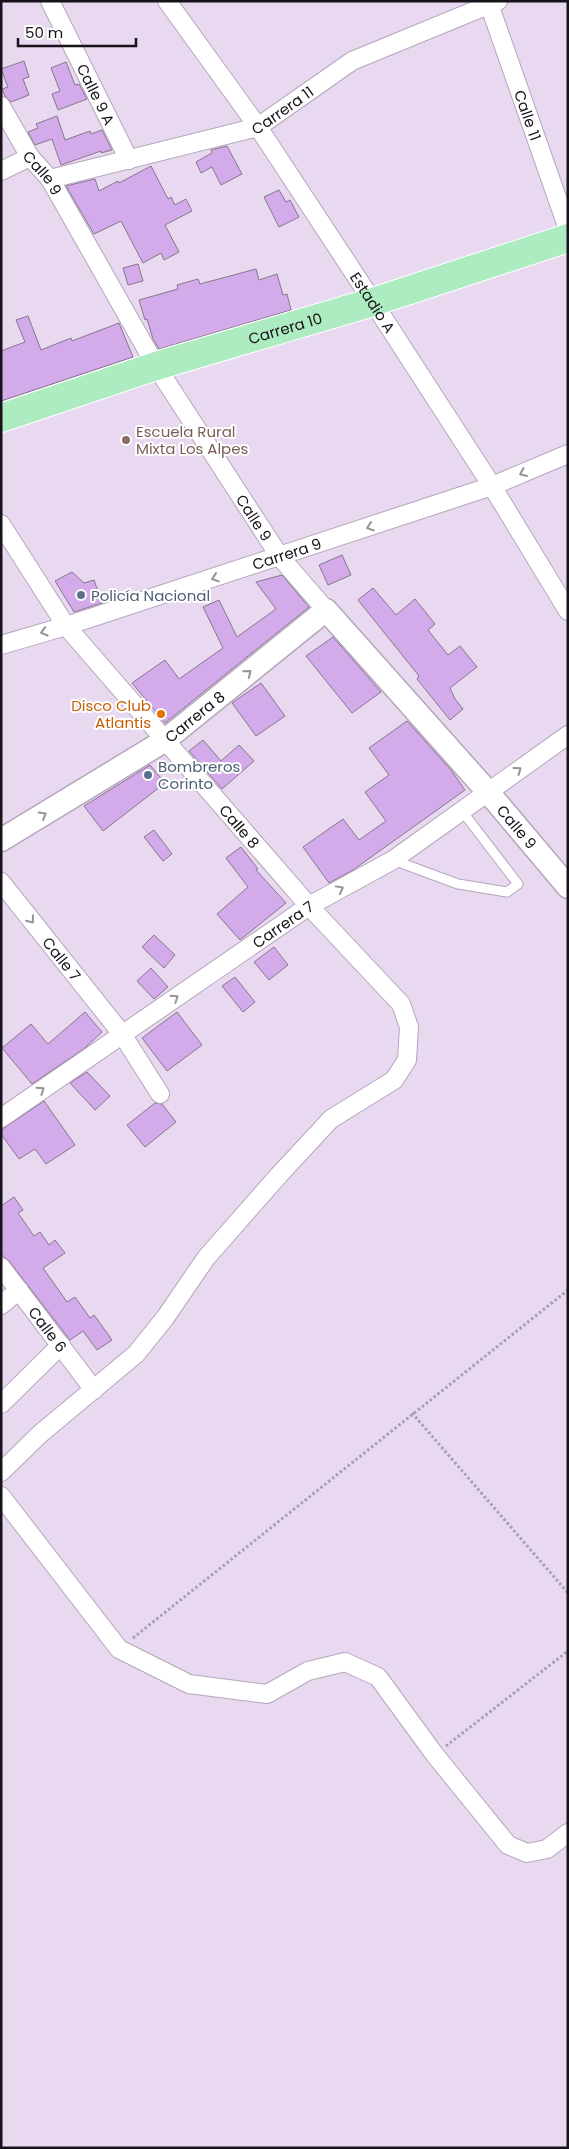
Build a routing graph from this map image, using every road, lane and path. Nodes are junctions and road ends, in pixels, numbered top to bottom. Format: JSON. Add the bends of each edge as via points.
{"nodes":[{"id":1,"x":50,"y":1,"type":"edge"},
{"id":2,"x":167,"y":1,"type":"edge"},
{"id":3,"x":492,"y":2,"type":"edge"},
{"id":4,"x":1,"y":106,"type":"edge"},
{"id":5,"x":258,"y":127,"type":"junction"},
{"id":6,"x":30,"y":157,"type":"junction"},
{"id":7,"x":129,"y":160,"type":"junction"},
{"id":8,"x":1,"y":171,"type":"edge"},
{"id":9,"x":50,"y":179,"type":"junction"},
{"id":10,"x":568,"y":229,"type":"edge"},
{"id":11,"x":568,"y":238,"type":"edge"},
{"id":12,"x":373,"y":302,"type":"junction"},
{"id":13,"x":156,"y":366,"type":"junction"},
{"id":14,"x":1,"y":418,"type":"edge"},
{"id":15,"x":568,"y":454,"type":"edge"},
{"id":16,"x":492,"y":486,"type":"junction"},
{"id":17,"x":1,"y":524,"type":"edge"},
{"id":18,"x":280,"y":556,"type":"junction"},
{"id":19,"x":326,"y":610,"type":"junction"},
{"id":20,"x":568,"y":611,"type":"edge"},
{"id":21,"x":66,"y":626,"type":"junction"},
{"id":22,"x":1,"y":645,"type":"edge"},
{"id":23,"x":568,"y":734,"type":"edge"},
{"id":24,"x":164,"y":741,"type":"junction"},
{"id":25,"x":488,"y":792,"type":"junction"},
{"id":26,"x":462,"y":811,"type":"junction"},
{"id":27,"x":1,"y":840,"type":"edge"},
{"id":28,"x":393,"y":860,"type":"junction"},
{"id":29,"x":1,"y":882,"type":"edge"},
{"id":30,"x":568,"y":886,"type":"edge"},
{"id":31,"x":309,"y":906,"type":"junction"},
{"id":32,"x":122,"y":1034,"type":"junction"},
{"id":33,"x":160,"y":1094,"type":"dead end"},
{"id":34,"x":1,"y":1118,"type":"edge"},
{"id":35,"x":1,"y":1267,"type":"edge"},
{"id":36,"x":19,"y":1290,"type":"junction"},
{"id":37,"x":568,"y":1290,"type":"edge"},
{"id":38,"x":1,"y":1305,"type":"edge"},
{"id":39,"x":61,"y":1345,"type":"junction"},
{"id":40,"x":94,"y":1390,"type":"junction"},
{"id":41,"x":1,"y":1404,"type":"edge"},
{"id":42,"x":412,"y":1413,"type":"junction"},
{"id":43,"x":1,"y":1472,"type":"edge"},
{"id":44,"x":1,"y":1496,"type":"edge"},
{"id":45,"x":568,"y":1593,"type":"edge"},
{"id":46,"x":119,"y":1649,"type":"junction"},
{"id":47,"x":568,"y":1651,"type":"edge"},
{"id":48,"x":434,"y":1756,"type":"junction"},
{"id":49,"x":568,"y":1833,"type":"edge"}],
"edges":[{"from":1,"to":7,"type":"street","name":"Calle 9 A"},
{"from":2,"to":5,"type":"street","name":"Estadio A"},
{"from":3,"to":5,"type":"street","name":"Carrera 11","via":[[352,61]]},
{"from":3,"to":10,"type":"street","name":"Calle 11"},
{"from":4,"to":6,"type":"street","name":"Calle 9"},
{"from":5,"to":7,"type":"street","name":"Carrera 11"},
{"from":5,"to":12,"type":"street","name":"Estadio A"},
{"from":6,"to":8,"type":"street"},
{"from":6,"to":9,"type":"street","name":"Calle 9"},
{"from":7,"to":9,"type":"street","name":"Carrera 11"},
{"from":9,"to":13,"type":"street","name":"Calle 9"},
{"from":11,"to":12,"type":"main road","name":"Carrera 10"},
{"from":12,"to":13,"type":"main road","name":"Carrera 10"},
{"from":12,"to":16,"type":"street","name":"Estadio A"},
{"from":13,"to":14,"type":"main road","name":"Carrera 10"},
{"from":13,"to":18,"type":"street","name":"Calle 9"},
{"from":15,"to":16,"type":"street","name":"Carrera 9","one_way":true},
{"from":16,"to":18,"type":"street","name":"Carrera 9","one_way":true},
{"from":16,"to":20,"type":"street","name":"Estadio A"},
{"from":17,"to":21,"type":"street","name":"Calle 8"},
{"from":18,"to":19,"type":"street","name":"Calle 9"},
{"from":18,"to":21,"type":"street","name":"Carrera 9","one_way":true},
{"from":24,"to":19,"type":"street","name":"Carrera 8","one_way":true},
{"from":19,"to":25,"type":"street","name":"Calle 9"},
{"from":21,"to":22,"type":"street","name":"Carrera 9","one_way":true},
{"from":21,"to":24,"type":"street","name":"Calle 8"},
{"from":25,"to":23,"type":"street","name":"Carrera 7","one_way":true},
{"from":27,"to":24,"type":"street","name":"Carrera 8","one_way":true},
{"from":24,"to":31,"type":"street","name":"Calle 8"},
{"from":25,"to":26,"type":"street","name":"Carrera 7"},
{"from":25,"to":30,"type":"street","name":"Calle 9"},
{"from":26,"to":28,"type":"street","name":"Carrera 7"},
{"from":26,"to":28,"type":"lane","via":[[518,884],[507,892],[458,884]]},
{"from":31,"to":28,"type":"street","name":"Carrera 7","one_way":true},
{"from":29,"to":32,"type":"street","name":"Calle 7","one_way":true},
{"from":32,"to":31,"type":"street","name":"Carrera 7","one_way":true},
{"from":31,"to":40,"type":"street","name":"Calle 8","via":[[401,1004],[409,1027],[407,1060],[394,1080],[330,1120],[206,1258],[136,1354]]},
{"from":32,"to":33,"type":"street","name":"Calle 7"},
{"from":34,"to":32,"type":"street","name":"Carrera 7","one_way":true},
{"from":35,"to":36,"type":"street","name":"Calle 6"},
{"from":36,"to":38,"type":"street"},
{"from":36,"to":39,"type":"street","name":"Calle 6"},
{"from":37,"to":42,"type":"path"},
{"from":39,"to":40,"type":"street","name":"Calle 6"},
{"from":39,"to":41,"type":"street"},
{"from":40,"to":43,"type":"street","via":[[40,1434]]},
{"from":42,"to":45,"type":"path"},
{"from":42,"to":46,"type":"path"},
{"from":44,"to":46,"type":"street"},
{"from":46,"to":48,"type":"street","via":[[189,1684],[267,1694],[308,1671],[345,1662],[378,1677]]},
{"from":47,"to":48,"type":"path"},
{"from":48,"to":49,"type":"street","via":[[508,1845],[527,1853],[547,1849]]}]}
